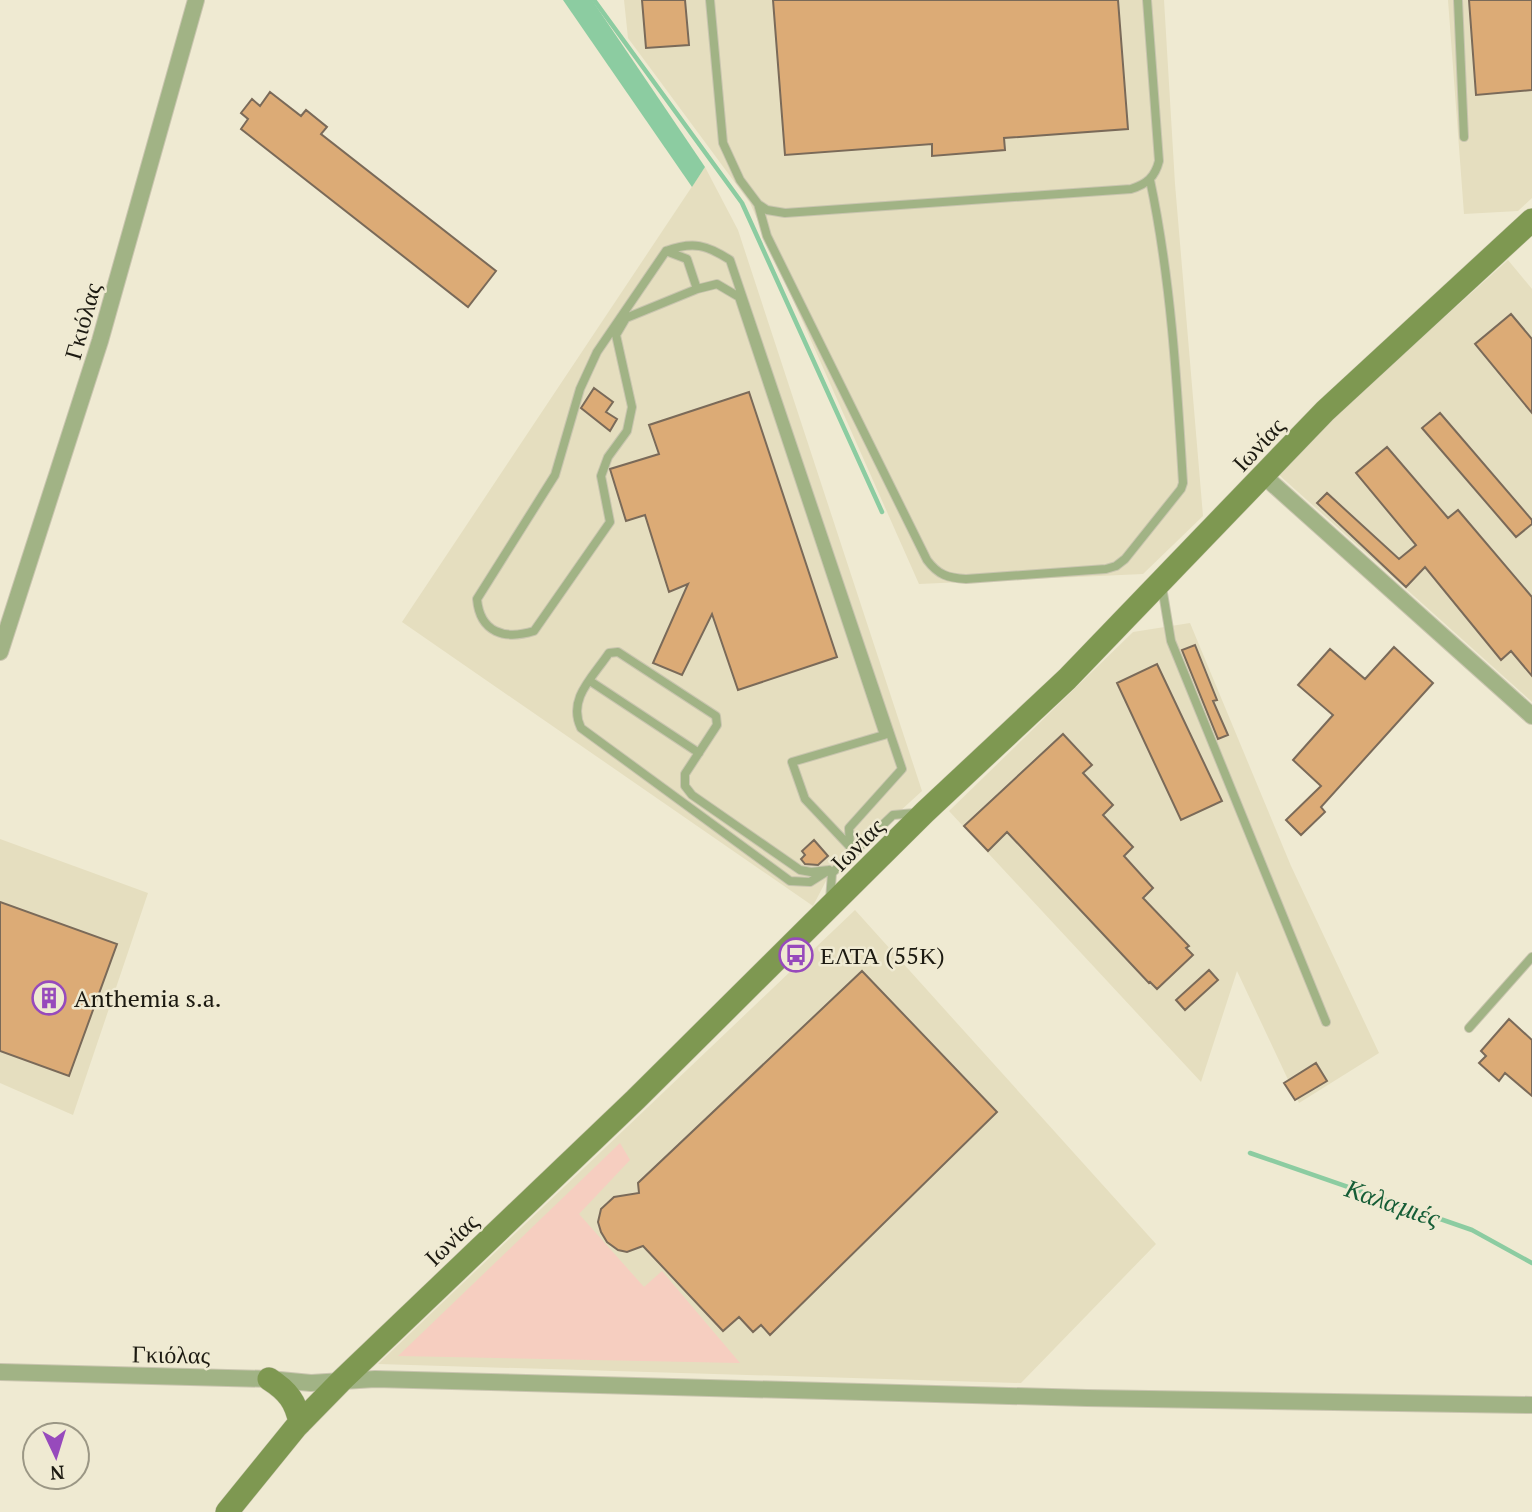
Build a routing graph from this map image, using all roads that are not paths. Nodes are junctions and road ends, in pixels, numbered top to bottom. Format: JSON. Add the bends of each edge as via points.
{"nodes":[{"id":1,"x":195,"y":0,"type":"edge"},
{"id":2,"x":710,"y":0,"type":"edge"},
{"id":3,"x":1147,"y":0,"type":"edge"},
{"id":4,"x":1458,"y":0,"type":"edge"},
{"id":5,"x":1464,"y":136,"type":"dead end"},
{"id":6,"x":1150,"y":180,"type":"junction"},
{"id":7,"x":758,"y":204,"type":"junction"},
{"id":8,"x":1532,"y":220,"type":"edge"},
{"id":9,"x":666,"y":251,"type":"junction"},
{"id":10,"x":697,"y":289,"type":"junction"},
{"id":11,"x":1264,"y":476,"type":"junction"},
{"id":12,"x":1161,"y":584,"type":"junction"},
{"id":13,"x":0,"y":652,"type":"edge"},
{"id":14,"x":590,"y":681,"type":"junction"},
{"id":15,"x":1532,"y":716,"type":"edge"},
{"id":16,"x":699,"y":753,"type":"junction"},
{"id":17,"x":925,"y":812,"type":"junction"},
{"id":18,"x":853,"y":849,"type":"junction"},
{"id":19,"x":831,"y":872,"type":"junction"},
{"id":20,"x":828,"y":910,"type":"junction"},
{"id":21,"x":1532,"y":957,"type":"edge"},
{"id":22,"x":1326,"y":1022,"type":"dead end"},
{"id":23,"x":1469,"y":1028,"type":"dead end"},
{"id":24,"x":0,"y":1372,"type":"edge"},
{"id":25,"x":269,"y":1379,"type":"junction"},
{"id":26,"x":341,"y":1381,"type":"junction"},
{"id":27,"x":1532,"y":1405,"type":"edge"},
{"id":28,"x":300,"y":1423,"type":"junction"},
{"id":29,"x":227,"y":1512,"type":"edge"}],
"edges":[{"from":1,"to":13,"type":"street","name":"Γκιόλας","via":[[100,341]]},
{"from":2,"to":7,"type":"lane","via":[[723,143],[740,180]]},
{"from":3,"to":6,"type":"lane","via":[[1159,148],[1156,172]]},
{"from":4,"to":5,"type":"lane"},
{"from":6,"to":7,"type":"lane","via":[[1131,189],[785,213]]},
{"from":6,"to":7,"type":"lane","via":[[1160,228],[1181,489],[1115,566],[966,579],[943,576],[927,560],[767,236]]},
{"from":8,"to":11,"type":"street","name":"Ιωνίας","via":[[1325,411]]},
{"from":9,"to":10,"type":"lane","via":[[687,259]]},
{"from":9,"to":10,"type":"lane","via":[[597,352],[580,389],[555,475],[477,599],[485,625],[502,634],[534,631],[610,522],[601,476],[627,431],[632,407],[616,335],[626,318]]},
{"from":9,"to":18,"type":"lane","via":[[696,245],[714,249],[730,260],[902,769],[849,828]]},
{"from":10,"to":18,"type":"lane","via":[[717,284],[739,297],[884,735],[792,762],[805,799]]},
{"from":11,"to":12,"type":"street","name":"Ιωνίας"},
{"from":11,"to":15,"type":"street"},
{"from":12,"to":17,"type":"street","name":"Ιωνίας","via":[[1067,680]]},
{"from":12,"to":22,"type":"lane","via":[[1171,641]]},
{"from":14,"to":16,"type":"lane"},
{"from":14,"to":16,"type":"lane","via":[[609,653],[618,652],[716,716],[716,725]]},
{"from":14,"to":19,"type":"lane","via":[[578,699],[575,715],[581,728],[790,881],[810,882]]},
{"from":16,"to":19,"type":"lane","via":[[685,774],[685,786],[692,795],[800,870]]},
{"from":17,"to":18,"type":"lane","via":[[893,815]]},
{"from":17,"to":20,"type":"street","name":"Ιωνίας"},
{"from":18,"to":19,"type":"lane"},
{"from":19,"to":20,"type":"lane"},
{"from":20,"to":26,"type":"street","name":"Ιωνίας"},
{"from":21,"to":23,"type":"lane"},
{"from":24,"to":25,"type":"street","name":"Γκιόλας"},
{"from":25,"to":26,"type":"street","name":"Γκιόλας"},
{"from":25,"to":28,"type":"street","via":[[292,1397]]},
{"from":26,"to":27,"type":"street","name":"Γκιόλας"},
{"from":26,"to":28,"type":"street","name":"Ιωνίας"},
{"from":28,"to":29,"type":"street","name":"Ιωνίας"}]}
